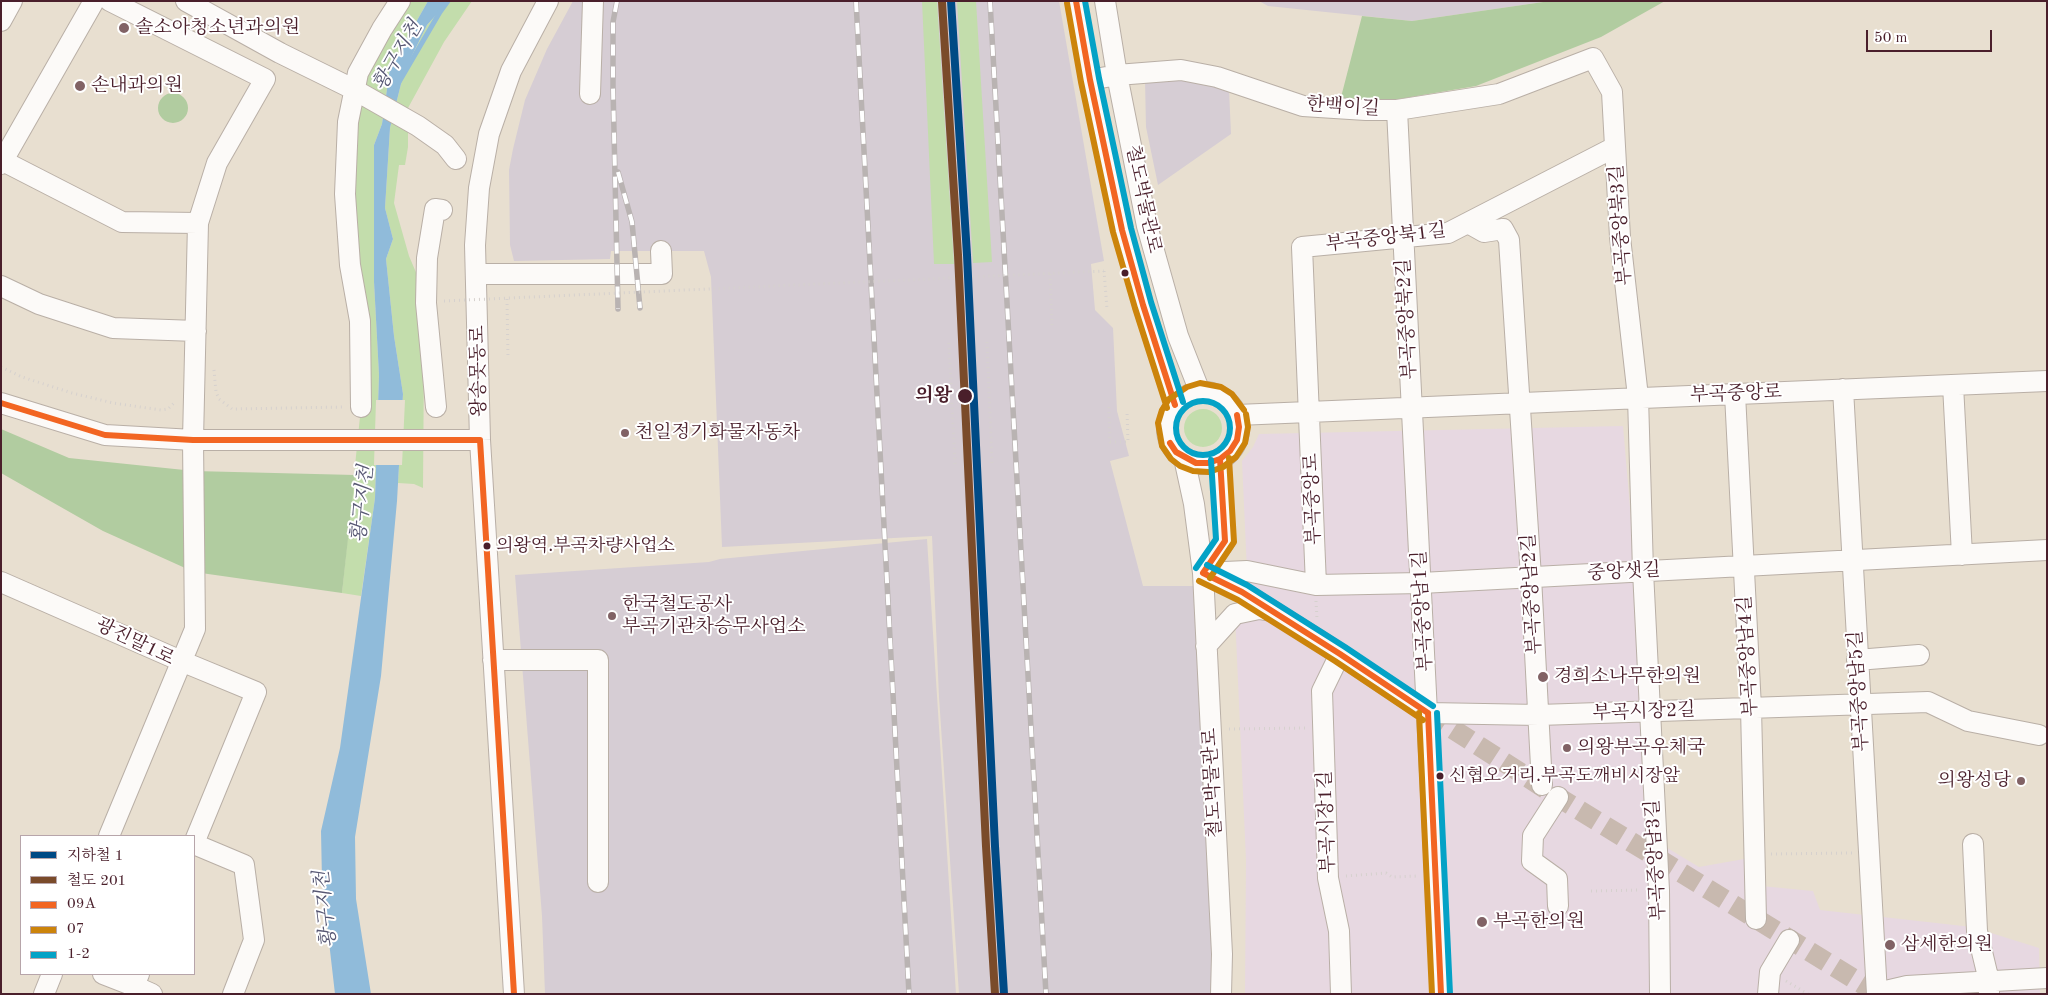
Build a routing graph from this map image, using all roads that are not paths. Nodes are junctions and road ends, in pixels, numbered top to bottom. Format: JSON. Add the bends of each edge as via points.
{"nodes":[{"id":1,"x":12,"y":1,"type":"edge"},
{"id":2,"x":94,"y":1,"type":"edge"},
{"id":3,"x":110,"y":1,"type":"edge"},
{"id":4,"x":186,"y":1,"type":"edge"},
{"id":5,"x":400,"y":1,"type":"edge"},
{"id":6,"x":548,"y":1,"type":"edge"},
{"id":7,"x":593,"y":1,"type":"edge"},
{"id":8,"x":1076,"y":1,"type":"edge"},
{"id":9,"x":1105,"y":1,"type":"edge"},
{"id":10,"x":1,"y":21,"type":"edge"},
{"id":11,"x":1593,"y":58,"type":"joint"},
{"id":12,"x":1117,"y":75,"type":"junction"},
{"id":13,"x":1090,"y":80,"type":"junction"},
{"id":14,"x":357,"y":91,"type":"junction"},
{"id":15,"x":590,"y":94,"type":"dead end"},
{"id":16,"x":1397,"y":110,"type":"junction"},
{"id":17,"x":1615,"y":147,"type":"junction"},
{"id":18,"x":456,"y":159,"type":"dead end"},
{"id":19,"x":2,"y":162,"type":"edge"},
{"id":20,"x":442,"y":210,"type":"dead end"},
{"id":21,"x":198,"y":223,"type":"junction"},
{"id":22,"x":1468,"y":223,"type":"junction"},
{"id":23,"x":1403,"y":238,"type":"junction"},
{"id":24,"x":662,"y":251,"type":"dead end"},
{"id":25,"x":476,"y":274,"type":"junction"},
{"id":26,"x":1,"y":286,"type":"edge"},
{"id":27,"x":196,"y":331,"type":"junction"},
{"id":28,"x":2047,"y":381,"type":"edge"},
{"id":29,"x":1953,"y":385,"type":"junction"},
{"id":30,"x":1843,"y":389,"type":"junction"},
{"id":31,"x":1200,"y":392,"type":"junction"},
{"id":32,"x":1735,"y":394,"type":"junction"},
{"id":33,"x":1638,"y":397,"type":"junction"},
{"id":34,"x":1,"y":403,"type":"edge"},
{"id":35,"x":1520,"y":403,"type":"junction"},
{"id":36,"x":1175,"y":405,"type":"junction"},
{"id":37,"x":362,"y":407,"type":"road end"},
{"id":38,"x":436,"y":407,"type":"dead end"},
{"id":39,"x":1411,"y":408,"type":"junction"},
{"id":40,"x":1309,"y":412,"type":"junction"},
{"id":41,"x":1236,"y":415,"type":"junction"},
{"id":42,"x":193,"y":440,"type":"junction"},
{"id":43,"x":480,"y":440,"type":"junction"},
{"id":44,"x":1184,"y":458,"type":"junction"},
{"id":45,"x":1220,"y":459,"type":"junction"},
{"id":46,"x":2047,"y":550,"type":"edge"},
{"id":47,"x":1962,"y":555,"type":"junction"},
{"id":48,"x":1852,"y":561,"type":"junction"},
{"id":49,"x":1744,"y":566,"type":"junction"},
{"id":50,"x":1643,"y":571,"type":"junction"},
{"id":51,"x":1203,"y":573,"type":"junction"},
{"id":52,"x":1531,"y":577,"type":"junction"},
{"id":53,"x":1,"y":582,"type":"edge"},
{"id":54,"x":1421,"y":583,"type":"junction"},
{"id":55,"x":1316,"y":585,"type":"junction"},
{"id":56,"x":1272,"y":612,"type":"junction"},
{"id":57,"x":1206,"y":646,"type":"junction"},
{"id":58,"x":1340,"y":654,"type":"junction"},
{"id":59,"x":1919,"y":655,"type":"dead end"},
{"id":60,"x":493,"y":660,"type":"junction"},
{"id":61,"x":1857,"y":660,"type":"junction"},
{"id":62,"x":181,"y":661,"type":"junction"},
{"id":63,"x":1860,"y":705,"type":"junction"},
{"id":64,"x":1751,"y":708,"type":"junction"},
{"id":65,"x":1649,"y":712,"type":"junction"},
{"id":66,"x":1428,"y":713,"type":"junction"},
{"id":67,"x":1539,"y":715,"type":"junction"},
{"id":68,"x":2039,"y":735,"type":"dead end"},
{"id":69,"x":109,"y":835,"type":"edge"},
{"id":70,"x":195,"y":841,"type":"edge"},
{"id":71,"x":195,"y":843,"type":"edge"},
{"id":72,"x":1973,"y":844,"type":"dead end"},
{"id":73,"x":598,"y":882,"type":"dead end"},
{"id":74,"x":1558,"y":906,"type":"dead end"},
{"id":75,"x":1756,"y":919,"type":"dead end"},
{"id":76,"x":1789,"y":940,"type":"dead end"},
{"id":77,"x":52,"y":975,"type":"edge"},
{"id":78,"x":107,"y":975,"type":"edge"},
{"id":79,"x":2047,"y":978,"type":"edge"},
{"id":80,"x":142,"y":985,"type":"edge"},
{"id":81,"x":1989,"y":988,"type":"edge"},
{"id":82,"x":44,"y":994,"type":"edge"},
{"id":83,"x":233,"y":994,"type":"edge"},
{"id":84,"x":514,"y":994,"type":"edge"},
{"id":85,"x":1222,"y":994,"type":"edge"},
{"id":86,"x":1341,"y":994,"type":"edge"},
{"id":87,"x":1442,"y":994,"type":"edge"},
{"id":88,"x":1660,"y":994,"type":"edge"},
{"id":89,"x":1768,"y":994,"type":"edge"},
{"id":90,"x":1878,"y":994,"type":"edge"}],
"edges":[{"from":1,"to":10,"type":"street"},
{"from":2,"to":19,"type":"street"},
{"from":3,"to":21,"type":"street","via":[[265,79],[217,163]]},
{"from":4,"to":14,"type":"street"},
{"from":5,"to":14,"type":"street","via":[[358,73]]},
{"from":6,"to":25,"type":"street","name":"왕송못동로","via":[[511,71],[489,134],[480,188]]},
{"from":7,"to":15,"type":"street"},
{"from":8,"to":13,"type":"street","name":"철도박물관로"},
{"from":9,"to":12,"type":"street","name":"철도박물관로"},
{"from":11,"to":16,"type":"street","name":"한백이길","via":[[1499,94]]},
{"from":11,"to":17,"type":"street","name":"부곡중앙북3길","via":[[1612,92]]},
{"from":12,"to":13,"type":"street","name":"한백이길"},
{"from":12,"to":16,"type":"street","name":"한백이길","via":[[1181,70],[1217,77],[1303,106]]},
{"from":12,"to":31,"type":"street","name":"철도박물관로","via":[[1147,226],[1178,336]]},
{"from":13,"to":36,"type":"street","name":"철도박물관로","via":[[1122,230]]},
{"from":14,"to":18,"type":"street","via":[[418,126],[445,145]]},
{"from":14,"to":37,"type":"street","via":[[348,122],[345,194],[350,265],[360,321]]},
{"from":16,"to":23,"type":"street","name":"부곡중앙북2길"},
{"from":17,"to":22,"type":"street","name":"부곡중앙북1길"},
{"from":17,"to":33,"type":"street","name":"부곡중앙북3길","via":[[1620,237]]},
{"from":19,"to":21,"type":"street","via":[[122,222]]},
{"from":20,"to":38,"type":"street","via":[[435,209],[427,258],[426,303]]},
{"from":21,"to":27,"type":"street"},
{"from":22,"to":23,"type":"street","name":"부곡중앙북1길","via":[[1448,233]]},
{"from":22,"to":35,"type":"street","via":[[1484,232],[1503,229],[1509,240]]},
{"from":23,"to":39,"type":"street","name":"부곡중앙북2길"},
{"from":23,"to":40,"type":"street","name":"부곡중앙북1길","via":[[1302,247]]},
{"from":24,"to":25,"type":"street","via":[[662,274],[596,266]]},
{"from":25,"to":43,"type":"street","name":"왕송못동로"},
{"from":26,"to":27,"type":"street","via":[[39,304],[112,328]]},
{"from":27,"to":42,"type":"street"},
{"from":28,"to":29,"type":"street","name":"부곡중앙로"},
{"from":29,"to":30,"type":"street","name":"부곡중앙로"},
{"from":29,"to":47,"type":"street"},
{"from":30,"to":32,"type":"street","name":"부곡중앙로"},
{"from":30,"to":48,"type":"street","name":"부곡중앙남5길"},
{"from":31,"to":36,"type":"street"},
{"from":31,"to":41,"type":"street","via":[[1226,400]]},
{"from":32,"to":33,"type":"street","name":"부곡중앙로"},
{"from":32,"to":49,"type":"street","name":"부곡중앙남4길"},
{"from":33,"to":35,"type":"street","name":"부곡중앙로"},
{"from":33,"to":50,"type":"street","name":"부곡중앙남3길"},
{"from":34,"to":42,"type":"street","via":[[105,434]]},
{"from":35,"to":39,"type":"street","name":"부곡중앙로"},
{"from":35,"to":52,"type":"street","name":"부곡중앙남2길"},
{"from":36,"to":44,"type":"street","via":[[1167,423],[1168,433],[1176,452]]},
{"from":39,"to":40,"type":"street","name":"부곡중앙로"},
{"from":39,"to":54,"type":"street","name":"부곡중앙남1길"},
{"from":40,"to":41,"type":"street","name":"부곡중앙로"},
{"from":40,"to":55,"type":"street","name":"부곡중앙로"},
{"from":41,"to":45,"type":"street","via":[[1239,427],[1237,440]]},
{"from":42,"to":43,"type":"street"},
{"from":42,"to":62,"type":"street","via":[[195,629]]},
{"from":43,"to":60,"type":"street","name":"왕송못동로"},
{"from":44,"to":45,"type":"street","via":[[1196,463]]},
{"from":44,"to":51,"type":"street","name":"철도박물관로"},
{"from":45,"to":51,"type":"street","via":[[1225,541]]},
{"from":46,"to":47,"type":"street","name":"중앙샛길"},
{"from":47,"to":48,"type":"street","name":"중앙샛길"},
{"from":48,"to":49,"type":"street","name":"중앙샛길"},
{"from":48,"to":61,"type":"street","name":"부곡중앙남5길"},
{"from":49,"to":50,"type":"street","name":"중앙샛길"},
{"from":49,"to":64,"type":"street","name":"부곡중앙남4길"},
{"from":50,"to":52,"type":"street","name":"중앙샛길"},
{"from":50,"to":65,"type":"street","name":"부곡중앙남3길"},
{"from":51,"to":55,"type":"street","name":"중앙샛길","via":[[1247,570]]},
{"from":51,"to":56,"type":"street","via":[[1242,592]]},
{"from":51,"to":57,"type":"street","name":"철도박물관로"},
{"from":52,"to":54,"type":"street","name":"중앙샛길"},
{"from":52,"to":67,"type":"street","name":"부곡중앙남2길"},
{"from":53,"to":62,"type":"street","name":"광진말1로"},
{"from":54,"to":55,"type":"street","name":"중앙샛길"},
{"from":54,"to":66,"type":"street","name":"부곡중앙남1길"},
{"from":56,"to":57,"type":"street","via":[[1259,609],[1235,614]]},
{"from":56,"to":58,"type":"street"},
{"from":57,"to":85,"type":"street","name":"철도박물관로"},
{"from":58,"to":66,"type":"street"},
{"from":58,"to":86,"type":"street","name":"부곡시장1길","via":[[1322,691],[1328,878],[1339,931]]},
{"from":59,"to":61,"type":"street"},
{"from":60,"to":73,"type":"street","via":[[598,660]]},
{"from":60,"to":84,"type":"street","name":"왕송못동로"},
{"from":61,"to":63,"type":"street","name":"부곡중앙남5길"},
{"from":62,"to":69,"type":"street","name":"광진말1로"},
{"from":62,"to":70,"type":"street","via":[[256,692]]},
{"from":63,"to":64,"type":"street","name":"부곡시장2길"},
{"from":63,"to":68,"type":"street","name":"부곡시장2길","via":[[1928,702],[1968,720]]},
{"from":63,"to":90,"type":"street","name":"부곡중앙남5길"},
{"from":64,"to":65,"type":"street","name":"부곡시장2길"},
{"from":64,"to":75,"type":"street","name":"부곡중앙남4길"},
{"from":65,"to":67,"type":"street","name":"부곡시장2길"},
{"from":65,"to":88,"type":"street","name":"부곡중앙남3길","via":[[1659,890]]},
{"from":66,"to":67,"type":"street","name":"부곡시장2길"},
{"from":66,"to":87,"type":"street","name":"부곡중앙남1길"},
{"from":67,"to":74,"type":"street","name":"부곡중앙남2길","via":[[1550,791],[1532,836],[1532,861],[1558,879]]},
{"from":71,"to":83,"type":"street","via":[[244,865],[254,940]]},
{"from":72,"to":81,"type":"street","via":[[1977,931]]},
{"from":76,"to":89,"type":"street","via":[[1770,972]]},
{"from":77,"to":82,"type":"street"},
{"from":78,"to":80,"type":"street"},
{"from":79,"to":81,"type":"street"},
{"from":81,"to":90,"type":"street","via":[[1907,986]]}]}
